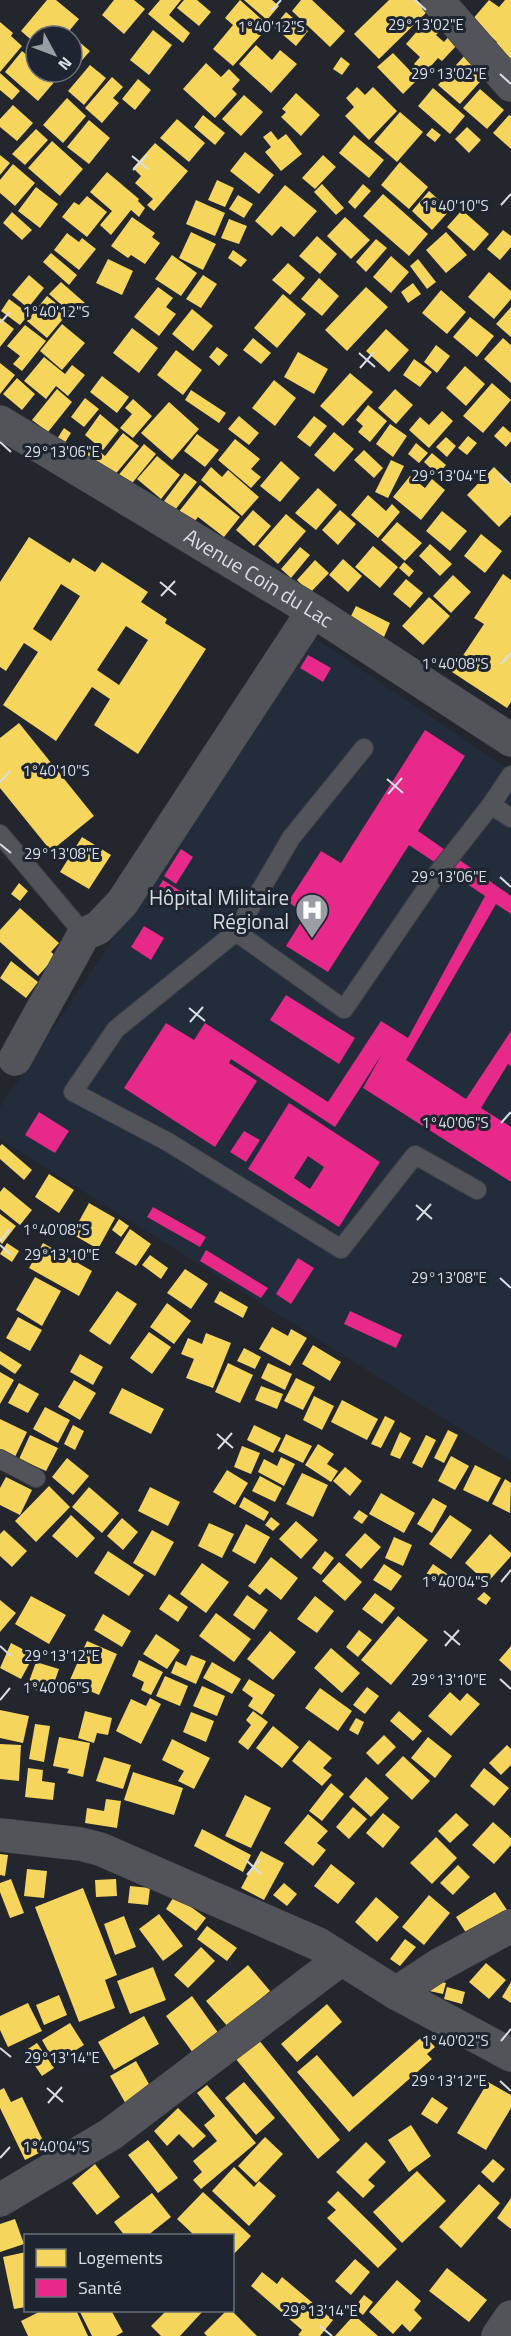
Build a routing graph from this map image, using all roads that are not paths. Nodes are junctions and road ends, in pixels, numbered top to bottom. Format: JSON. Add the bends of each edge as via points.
{"nodes":[{"id":1,"x":437,"y":0,"type":"edge"},
{"id":2,"x":511,"y":85,"type":"edge"},
{"id":3,"x":0,"y":422,"type":"edge"},
{"id":4,"x":313,"y":612,"type":"junction"},
{"id":5,"x":511,"y":740,"type":"edge"},
{"id":6,"x":364,"y":748,"type":"dead end"},
{"id":7,"x":511,"y":775,"type":"edge"},
{"id":8,"x":491,"y":805,"type":"junction"},
{"id":9,"x":511,"y":818,"type":"edge"},
{"id":10,"x":0,"y":834,"type":"edge"},
{"id":11,"x":236,"y":932,"type":"junction"},
{"id":12,"x":84,"y":934,"type":"junction"},
{"id":13,"x":15,"y":1059,"type":"dead end"},
{"id":14,"x":477,"y":1190,"type":"dead end"},
{"id":15,"x":0,"y":1459,"type":"edge"},
{"id":16,"x":36,"y":1478,"type":"dead end"},
{"id":17,"x":0,"y":1834,"type":"edge"},
{"id":18,"x":511,"y":1926,"type":"edge"},
{"id":19,"x":341,"y":1959,"type":"junction"},
{"id":20,"x":396,"y":1993,"type":"junction"},
{"id":21,"x":511,"y":2055,"type":"edge"},
{"id":22,"x":0,"y":2200,"type":"edge"},
{"id":23,"x":511,"y":2317,"type":"edge"},
{"id":24,"x":498,"y":2336,"type":"edge"}],
"edges":[{"from":1,"to":2,"type":"street"},
{"from":3,"to":4,"type":"street","name":"Avenue Coin du Lac"},
{"from":4,"to":5,"type":"street","name":"Avenue Coin du Lac"},
{"from":4,"to":12,"type":"street","via":[[122,903],[98,928]]},
{"from":6,"to":11,"type":"lane","via":[[291,838]]},
{"from":7,"to":8,"type":"lane"},
{"from":8,"to":9,"type":"lane"},
{"from":8,"to":11,"type":"lane","via":[[433,879],[344,1009]]},
{"from":10,"to":12,"type":"lane"},
{"from":11,"to":14,"type":"lane","via":[[116,1029],[73,1092],[168,1142],[341,1249],[415,1155]]},
{"from":12,"to":13,"type":"street"},
{"from":15,"to":16,"type":"lane"},
{"from":17,"to":19,"type":"street","via":[[100,1848],[318,1944]]},
{"from":18,"to":20,"type":"street"},
{"from":19,"to":20,"type":"street"},
{"from":19,"to":22,"type":"street","via":[[104,2140]]},
{"from":20,"to":21,"type":"street"},
{"from":23,"to":24,"type":"street"}]}
